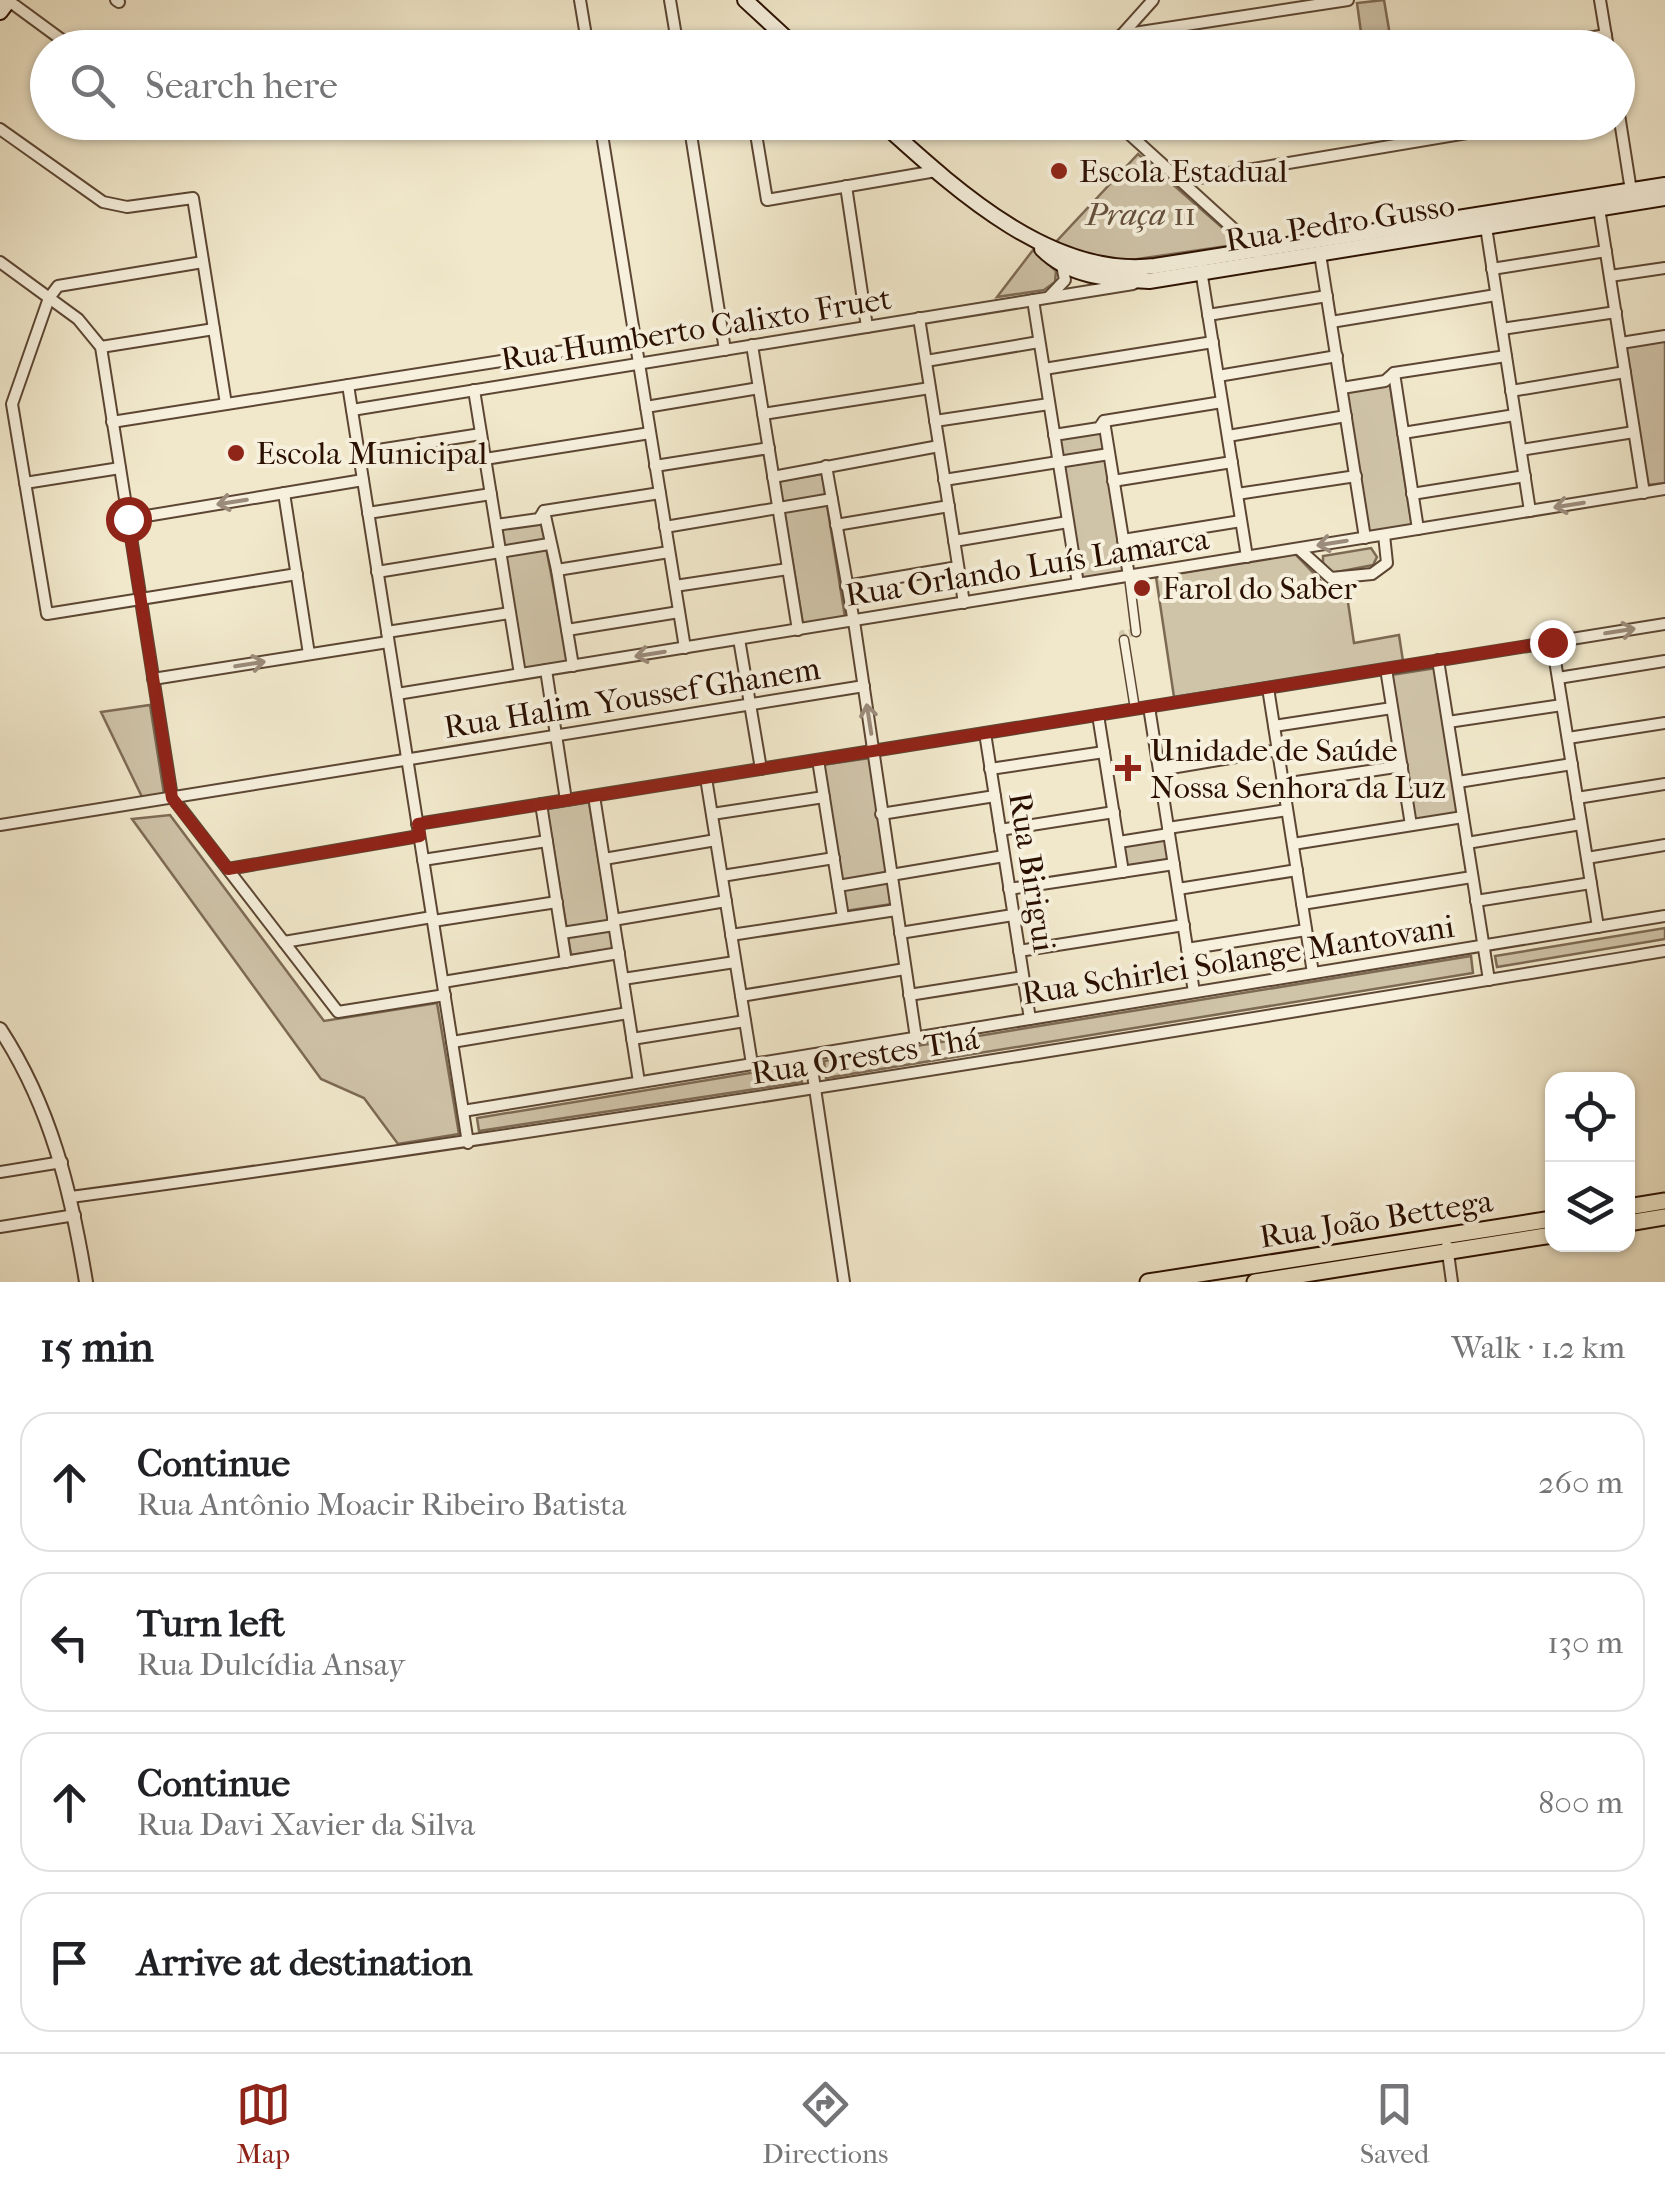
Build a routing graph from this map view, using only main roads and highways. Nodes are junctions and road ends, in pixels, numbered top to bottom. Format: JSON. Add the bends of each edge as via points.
{"nodes":[{"id":1,"x":9,"y":0,"type":"edge"},
{"id":2,"x":745,"y":0,"type":"edge"},
{"id":3,"x":0,"y":12,"type":"edge"},
{"id":4,"x":778,"y":30,"type":"edge"},
{"id":5,"x":901,"y":140,"type":"edge"},
{"id":6,"x":1665,"y":184,"type":"edge"},
{"id":7,"x":1632,"y":197,"type":"junction"},
{"id":8,"x":1665,"y":198,"type":"edge"},
{"id":9,"x":1598,"y":202,"type":"junction"},
{"id":10,"x":1035,"y":241,"type":"junction"},
{"id":11,"x":1260,"y":256,"type":"junction"},
{"id":12,"x":1201,"y":266,"type":"junction"},
{"id":13,"x":1665,"y":1201,"type":"edge"},
{"id":14,"x":1635,"y":1206,"type":"edge"},
{"id":15,"x":1665,"y":1217,"type":"edge"},
{"id":16,"x":1545,"y":1221,"type":"edge"},
{"id":17,"x":1635,"y":1222,"type":"edge"},
{"id":18,"x":1545,"y":1236,"type":"edge"},
{"id":19,"x":1446,"y":1244,"type":"junction"},
{"id":20,"x":1150,"y":1282,"type":"edge"},
{"id":21,"x":1255,"y":1282,"type":"edge"}],
"edges":[{"from":1,"to":3,"type":"main road"},
{"from":2,"to":4,"type":"main road"},
{"from":5,"to":10,"type":"main road","name":"Rua Pedro Gusso"},
{"from":6,"to":7,"type":"main road","name":"Rua Pedro Gusso"},
{"from":7,"to":8,"type":"main road","name":"Rua Pedro Gusso"},
{"from":7,"to":9,"type":"main road","name":"Rua Pedro Gusso"},
{"from":9,"to":11,"type":"main road","name":"Rua Pedro Gusso"},
{"from":9,"to":11,"type":"main road","name":"Rua Pedro Gusso","via":[[1320,254]]},
{"from":10,"to":12,"type":"main road","name":"Rua Pedro Gusso","via":[[1112,268]]},
{"from":10,"to":12,"type":"main road","name":"Rua Pedro Gusso","via":[[1062,264],[1096,276],[1149,281]]},
{"from":11,"to":12,"type":"main road","name":"Rua Pedro Gusso"},
{"from":13,"to":14,"type":"main road"},
{"from":15,"to":17,"type":"main road"},
{"from":16,"to":19,"type":"main road","name":"Rua João Bettega"},
{"from":18,"to":19,"type":"main road","name":"Rua João Bettega"},
{"from":19,"to":20,"type":"main road","name":"Rua João Bettega"},
{"from":19,"to":21,"type":"main road","name":"Rua João Bettega"}]}
